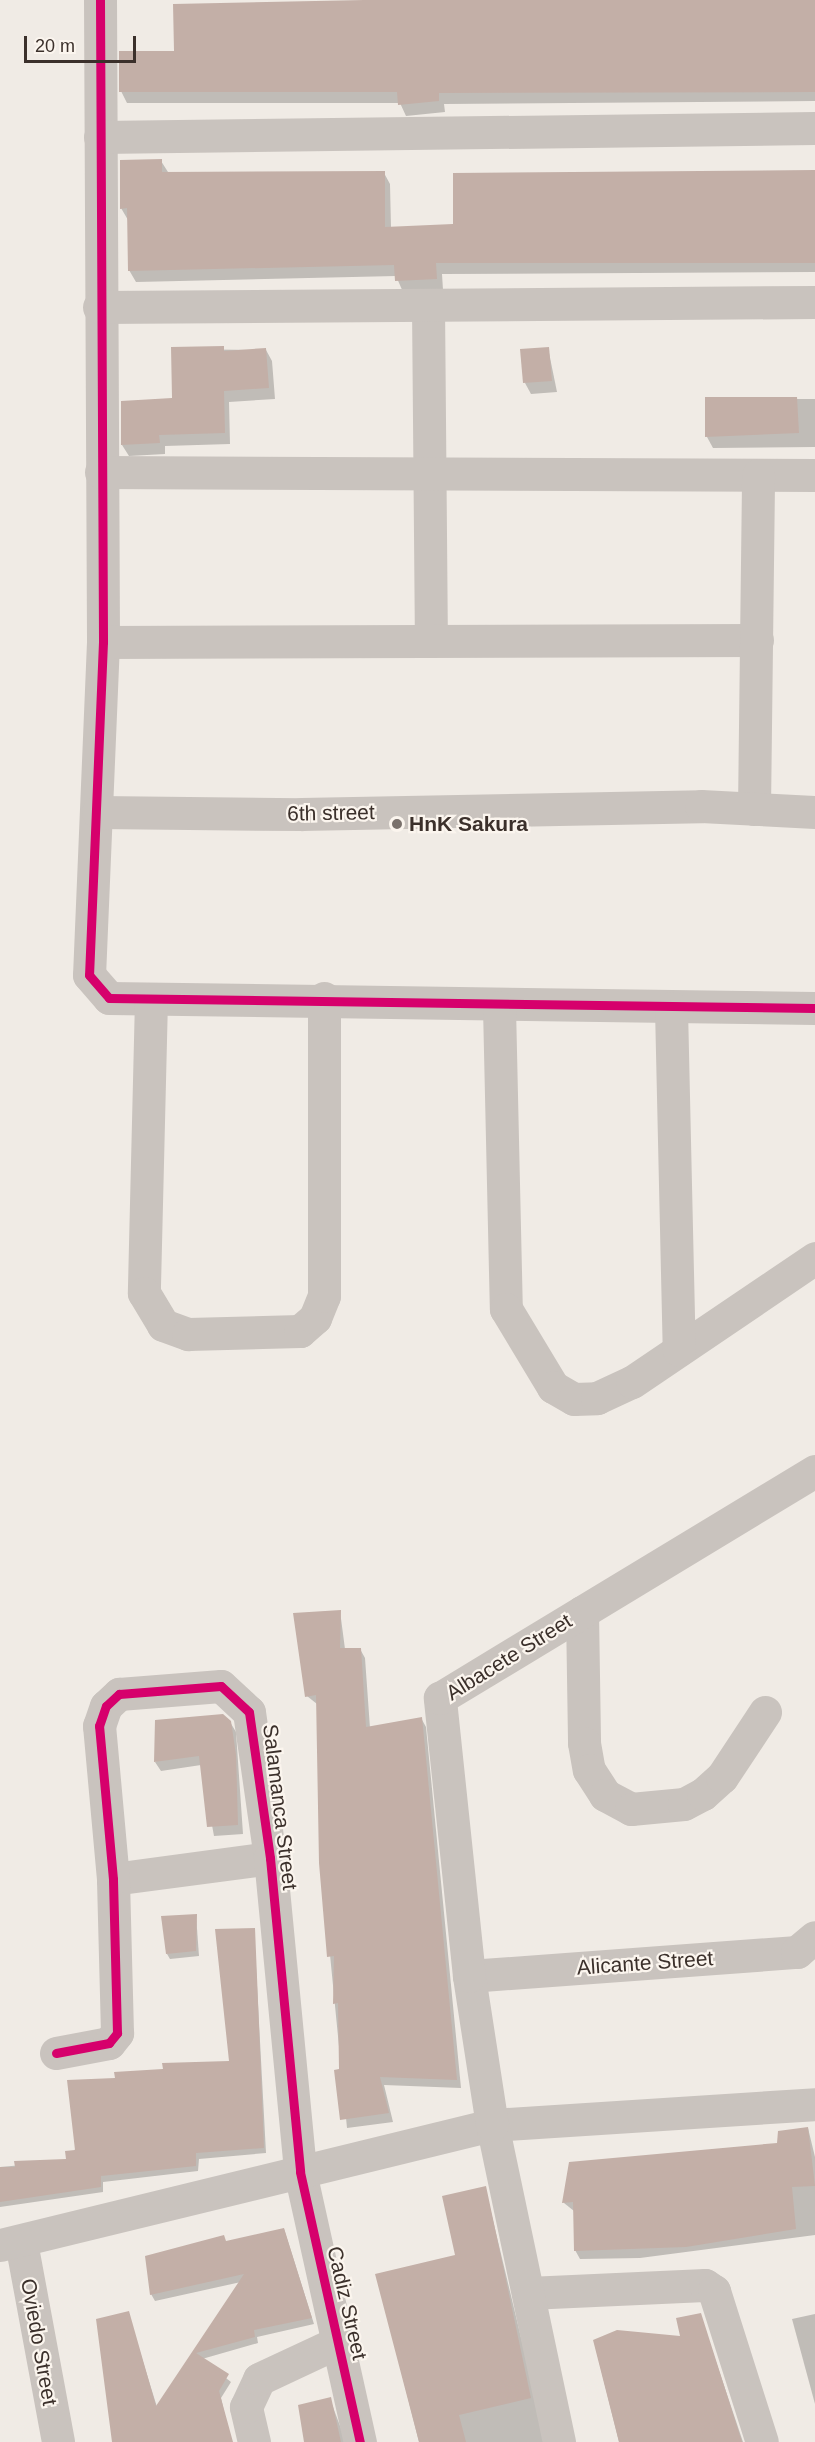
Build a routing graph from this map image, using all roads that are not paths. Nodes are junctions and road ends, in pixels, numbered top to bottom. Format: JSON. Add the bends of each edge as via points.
{"nodes":[{"id":1,"x":100,"y":0,"type":"edge"},
{"id":2,"x":815,"y":128,"type":"edge"},
{"id":3,"x":100,"y":137,"type":"junction"},
{"id":4,"x":815,"y":302,"type":"edge"},
{"id":5,"x":428,"y":305,"type":"junction"},
{"id":6,"x":99,"y":307,"type":"junction"},
{"id":7,"x":101,"y":472,"type":"junction"},
{"id":8,"x":432,"y":474,"type":"junction"},
{"id":9,"x":758,"y":475,"type":"junction"},
{"id":10,"x":815,"y":475,"type":"edge"},
{"id":11,"x":431,"y":640,"type":"junction"},
{"id":12,"x":757,"y":640,"type":"junction"},
{"id":13,"x":103,"y":642,"type":"junction"},
{"id":14,"x":754,"y":809,"type":"junction"},
{"id":15,"x":98,"y":812,"type":"junction"},
{"id":16,"x":815,"y":812,"type":"edge"},
{"id":17,"x":324,"y":998,"type":"junction"},
{"id":18,"x":151,"y":999,"type":"junction"},
{"id":19,"x":499,"y":1007,"type":"junction"},
{"id":20,"x":671,"y":1008,"type":"junction"},
{"id":21,"x":815,"y":1008,"type":"edge"},
{"id":22,"x":815,"y":1258,"type":"edge"},
{"id":23,"x":679,"y":1350,"type":"junction"},
{"id":24,"x":815,"y":1471,"type":"edge"},
{"id":25,"x":582,"y":1612,"type":"junction"},
{"id":26,"x":765,"y":1712,"type":"dead end"},
{"id":27,"x":270,"y":1858,"type":"junction"},
{"id":28,"x":113,"y":1879,"type":"junction"},
{"id":29,"x":815,"y":1937,"type":"edge"},
{"id":30,"x":469,"y":1976,"type":"junction"},
{"id":31,"x":56,"y":2053,"type":"dead end"},
{"id":32,"x":815,"y":2104,"type":"edge"},
{"id":33,"x":492,"y":2124,"type":"junction"},
{"id":34,"x":300,"y":2172,"type":"junction"},
{"id":35,"x":11,"y":2243,"type":"edge"},
{"id":36,"x":528,"y":2293,"type":"junction"},
{"id":37,"x":338,"y":2343,"type":"junction"},
{"id":38,"x":58,"y":2442,"type":"edge"},
{"id":39,"x":254,"y":2442,"type":"edge"},
{"id":40,"x":360,"y":2442,"type":"edge"},
{"id":41,"x":560,"y":2442,"type":"edge"},
{"id":42,"x":762,"y":2442,"type":"edge"}],
"edges":[{"from":1,"to":3,"type":"street"},
{"from":2,"to":3,"type":"street"},
{"from":3,"to":6,"type":"street"},
{"from":4,"to":5,"type":"street"},
{"from":5,"to":6,"type":"street"},
{"from":5,"to":8,"type":"street"},
{"from":6,"to":7,"type":"street"},
{"from":7,"to":8,"type":"street"},
{"from":7,"to":13,"type":"street"},
{"from":8,"to":9,"type":"street"},
{"from":8,"to":11,"type":"street"},
{"from":9,"to":10,"type":"street"},
{"from":9,"to":12,"type":"street"},
{"from":11,"to":12,"type":"street"},
{"from":11,"to":13,"type":"street"},
{"from":12,"to":14,"type":"street"},
{"from":13,"to":15,"type":"street"},
{"from":14,"to":15,"type":"street","name":"6th street"},
{"from":14,"to":16,"type":"street","name":"6th street"},
{"from":15,"to":18,"type":"street","via":[[89,975],[109,998]]},
{"from":17,"to":18,"type":"street"},
{"from":17,"to":18,"type":"street","via":[[324,1296],[315,1318],[300,1331],[188,1334],[163,1325],[144,1293]]},
{"from":17,"to":19,"type":"street"},
{"from":19,"to":20,"type":"street"},
{"from":19,"to":23,"type":"street","via":[[506,1309],[553,1387],[574,1399],[597,1398],[632,1382]]},
{"from":20,"to":21,"type":"street"},
{"from":20,"to":23,"type":"street"},
{"from":22,"to":23,"type":"street"},
{"from":24,"to":25,"type":"street","name":"Albacete Street"},
{"from":25,"to":26,"type":"street","via":[[584,1743],[589,1770],[605,1795],[631,1809],[684,1804],[722,1777]]},
{"from":25,"to":30,"type":"street","name":"Albacete Street","via":[[440,1698]]},
{"from":27,"to":28,"type":"street"},
{"from":27,"to":28,"type":"street","name":"Salamanca Street","via":[[249,1712],[237,1697],[221,1686],[119,1694],[99,1726]]},
{"from":27,"to":34,"type":"street","name":"Salamanca Street"},
{"from":28,"to":31,"type":"street","name":"Salamanca Street","via":[[117,2033],[109,2043]]},
{"from":29,"to":30,"type":"street","name":"Alicante Street","via":[[797,1952]]},
{"from":30,"to":33,"type":"street"},
{"from":32,"to":33,"type":"street"},
{"from":33,"to":34,"type":"street"},
{"from":33,"to":36,"type":"street"},
{"from":34,"to":35,"type":"street"},
{"from":34,"to":37,"type":"street","name":"Cadiz Street"},
{"from":35,"to":38,"type":"street","name":"Oviedo Street"},
{"from":36,"to":41,"type":"street"},
{"from":36,"to":42,"type":"street","via":[[705,2285],[714,2291]]},
{"from":37,"to":39,"type":"street","via":[[259,2379],[246,2407]]},
{"from":37,"to":40,"type":"street","name":"Cadiz Street"}]}
